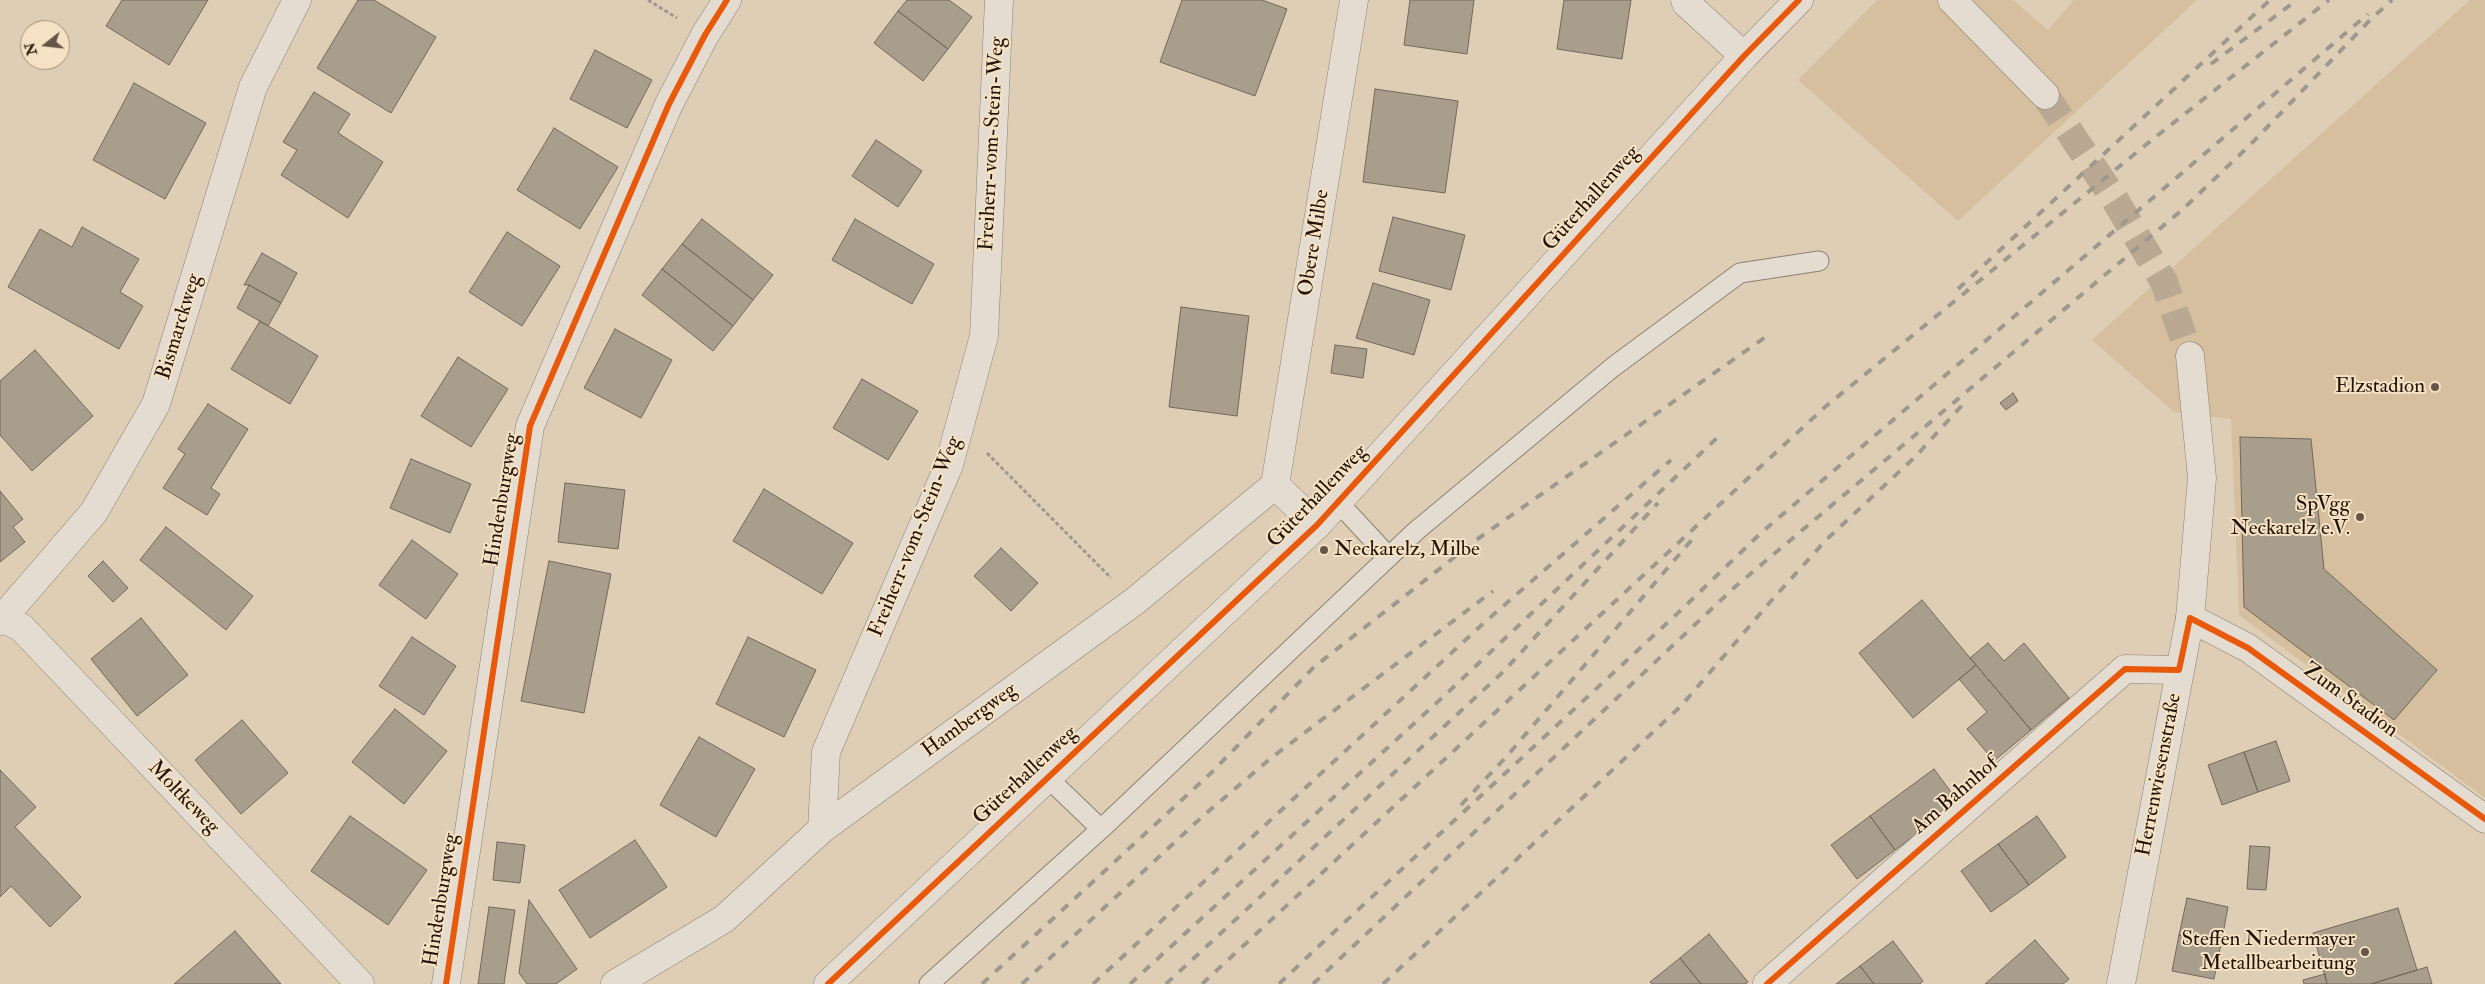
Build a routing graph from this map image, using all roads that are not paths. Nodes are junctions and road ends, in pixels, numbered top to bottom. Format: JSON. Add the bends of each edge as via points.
{"nodes":[{"id":1,"x":298,"y":0,"type":"edge"},
{"id":2,"x":727,"y":0,"type":"edge"},
{"id":3,"x":999,"y":0,"type":"edge"},
{"id":4,"x":1354,"y":0,"type":"edge"},
{"id":5,"x":1685,"y":0,"type":"edge"},
{"id":6,"x":1799,"y":0,"type":"edge"},
{"id":7,"x":1952,"y":0,"type":"edge"},
{"id":8,"x":1744,"y":56,"type":"junction"},
{"id":9,"x":2045,"y":94,"type":"tunnel mouth"},
{"id":10,"x":1819,"y":261,"type":"dead end"},
{"id":11,"x":2190,"y":356,"type":"tunnel mouth"},
{"id":12,"x":1275,"y":485,"type":"junction"},
{"id":13,"x":1338,"y":502,"type":"junction"},
{"id":14,"x":1317,"y":525,"type":"junction"},
{"id":15,"x":1389,"y":557,"type":"junction"},
{"id":16,"x":2190,"y":618,"type":"junction"},
{"id":17,"x":1,"y":619,"type":"edge"},
{"id":18,"x":2179,"y":670,"type":"junction"},
{"id":19,"x":1048,"y":778,"type":"junction"},
{"id":20,"x":2485,"y":819,"type":"edge"},
{"id":21,"x":822,"y":829,"type":"junction"},
{"id":22,"x":1101,"y":829,"type":"junction"},
{"id":23,"x":360,"y":984,"type":"edge"},
{"id":24,"x":446,"y":984,"type":"edge"},
{"id":25,"x":615,"y":984,"type":"edge"},
{"id":26,"x":828,"y":984,"type":"edge"},
{"id":27,"x":929,"y":984,"type":"edge"},
{"id":28,"x":1766,"y":984,"type":"edge"},
{"id":29,"x":2121,"y":984,"type":"edge"}],
"edges":[{"from":1,"to":17,"type":"street","name":"Bismarckweg","via":[[253,88],[156,404],[94,512]]},
{"from":2,"to":24,"type":"street","name":"Hindenburgweg","via":[[669,104],[530,426]]},
{"from":3,"to":21,"type":"street","name":"Freiherr-vom-Stein-Weg","via":[[984,336],[949,465],[826,752]]},
{"from":4,"to":12,"type":"street","name":"Obere Milbe"},
{"from":5,"to":8,"type":"street"},
{"from":6,"to":8,"type":"street","name":"Güterhallenweg"},
{"from":7,"to":9,"type":"street"},
{"from":8,"to":13,"type":"street","name":"Güterhallenweg"},
{"from":10,"to":15,"type":"lane","via":[[1740,273],[1613,367]]},
{"from":11,"to":16,"type":"street","name":"Herrenwiesenstraße","via":[[2202,478]]},
{"from":12,"to":14,"type":"street"},
{"from":12,"to":21,"type":"street","name":"Hambergweg","via":[[1135,601]]},
{"from":13,"to":14,"type":"street","name":"Güterhallenweg"},
{"from":13,"to":15,"type":"lane"},
{"from":14,"to":19,"type":"street","name":"Güterhallenweg"},
{"from":15,"to":22,"type":"lane"},
{"from":16,"to":18,"type":"street","name":"Herrenwiesenstraße"},
{"from":16,"to":20,"type":"street","name":"Zum Stadion","via":[[2248,648]]},
{"from":17,"to":23,"type":"street","name":"Moltkeweg","via":[[22,628]]},
{"from":18,"to":28,"type":"street","name":"Am Bahnhof","via":[[2126,669]]},
{"from":18,"to":29,"type":"street","name":"Herrenwiesenstraße"},
{"from":19,"to":22,"type":"lane"},
{"from":19,"to":26,"type":"street","name":"Güterhallenweg"},
{"from":21,"to":25,"type":"street","name":"Hambergweg","via":[[724,919]]},
{"from":22,"to":27,"type":"lane"}]}
